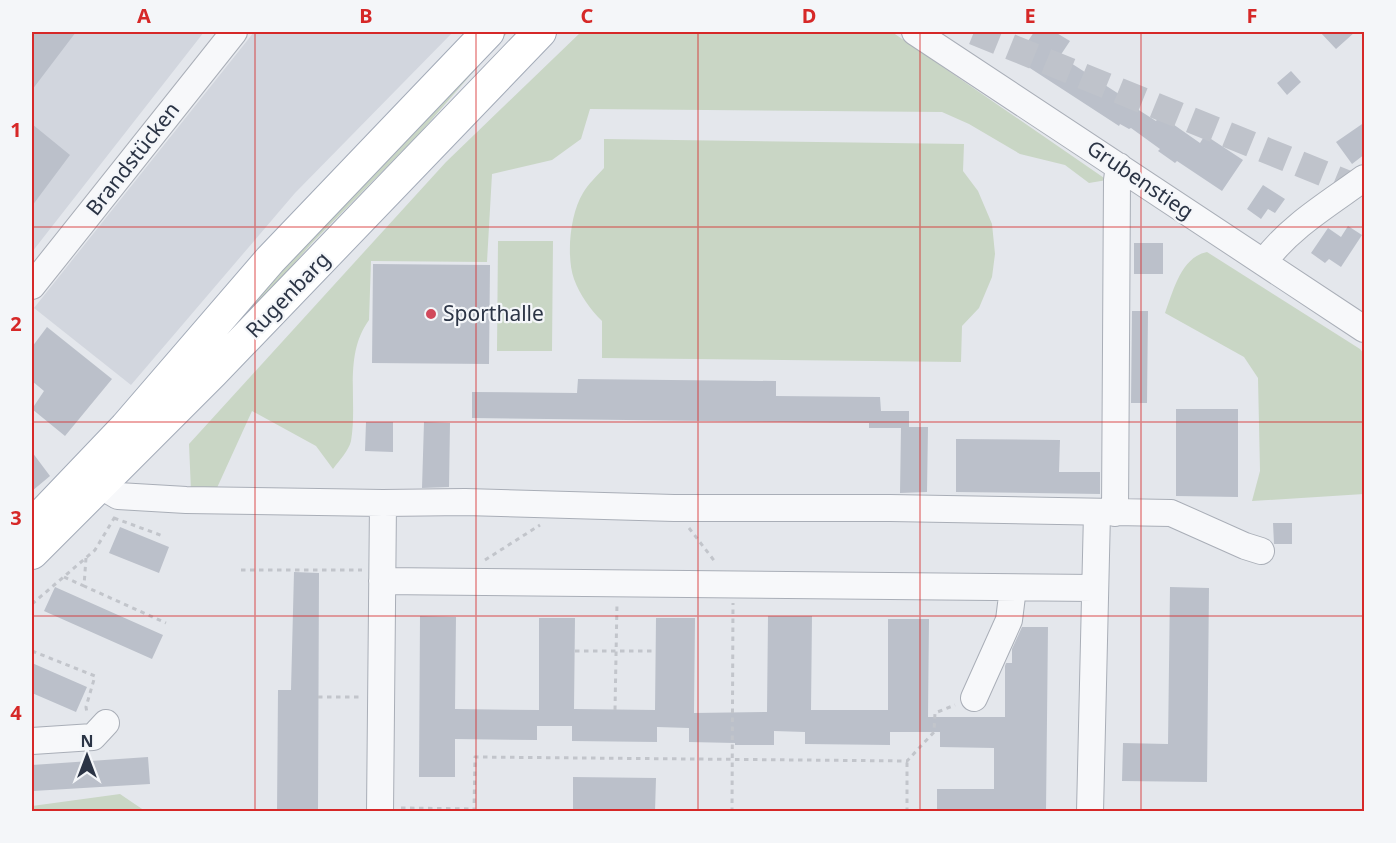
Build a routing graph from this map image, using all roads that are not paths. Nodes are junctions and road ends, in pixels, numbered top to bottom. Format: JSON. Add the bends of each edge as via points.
{"nodes":[{"id":1,"x":234,"y":32,"type":"edge"},
{"id":2,"x":488,"y":32,"type":"edge"},
{"id":3,"x":540,"y":32,"type":"edge"},
{"id":4,"x":915,"y":32,"type":"edge"},
{"id":5,"x":1119,"y":166,"type":"junction"},
{"id":6,"x":1365,"y":178,"type":"edge"},
{"id":7,"x":1264,"y":262,"type":"junction"},
{"id":8,"x":32,"y":286,"type":"edge"},
{"id":9,"x":1365,"y":329,"type":"edge"},
{"id":10,"x":111,"y":500,"type":"junction"},
{"id":11,"x":383,"y":503,"type":"junction"},
{"id":12,"x":1106,"y":513,"type":"junction"},
{"id":13,"x":32,"y":526,"type":"edge"},
{"id":14,"x":1261,"y":551,"type":"dead end"},
{"id":15,"x":32,"y":553,"type":"edge"},
{"id":16,"x":382,"y":576,"type":"junction"},
{"id":17,"x":1013,"y":588,"type":"junction"},
{"id":18,"x":1094,"y":588,"type":"junction"},
{"id":19,"x":974,"y":698,"type":"road end"},
{"id":20,"x":100,"y":730,"type":"road end"},
{"id":21,"x":32,"y":741,"type":"edge"},
{"id":22,"x":380,"y":810,"type":"edge"},
{"id":23,"x":1090,"y":812,"type":"edge"}],
"edges":[{"from":1,"to":8,"type":"street","name":"Brandstücken"},
{"from":2,"to":13,"type":"main road","name":"Rugenbarg","via":[[270,260],[126,427]]},
{"from":3,"to":10,"type":"main road","name":"Rugenbarg","via":[[213,372]]},
{"from":4,"to":5,"type":"street","name":"Grubenstieg"},
{"from":5,"to":7,"type":"street","name":"Grubenstieg"},
{"from":5,"to":12,"type":"street"},
{"from":6,"to":7,"type":"street","via":[[1294,230]]},
{"from":7,"to":9,"type":"street","name":"Grubenstieg"},
{"from":10,"to":11,"type":"street"},
{"from":10,"to":15,"type":"main road","name":"Rugenbarg"},
{"from":11,"to":12,"type":"street"},
{"from":11,"to":16,"type":"street"},
{"from":12,"to":14,"type":"street","via":[[1172,513]]},
{"from":12,"to":18,"type":"street"},
{"from":16,"to":17,"type":"street","via":[[617,584]]},
{"from":16,"to":22,"type":"street"},
{"from":17,"to":18,"type":"street"},
{"from":17,"to":19,"type":"street","via":[[1009,620]]},
{"from":18,"to":23,"type":"street"},
{"from":20,"to":21,"type":"street"}]}
